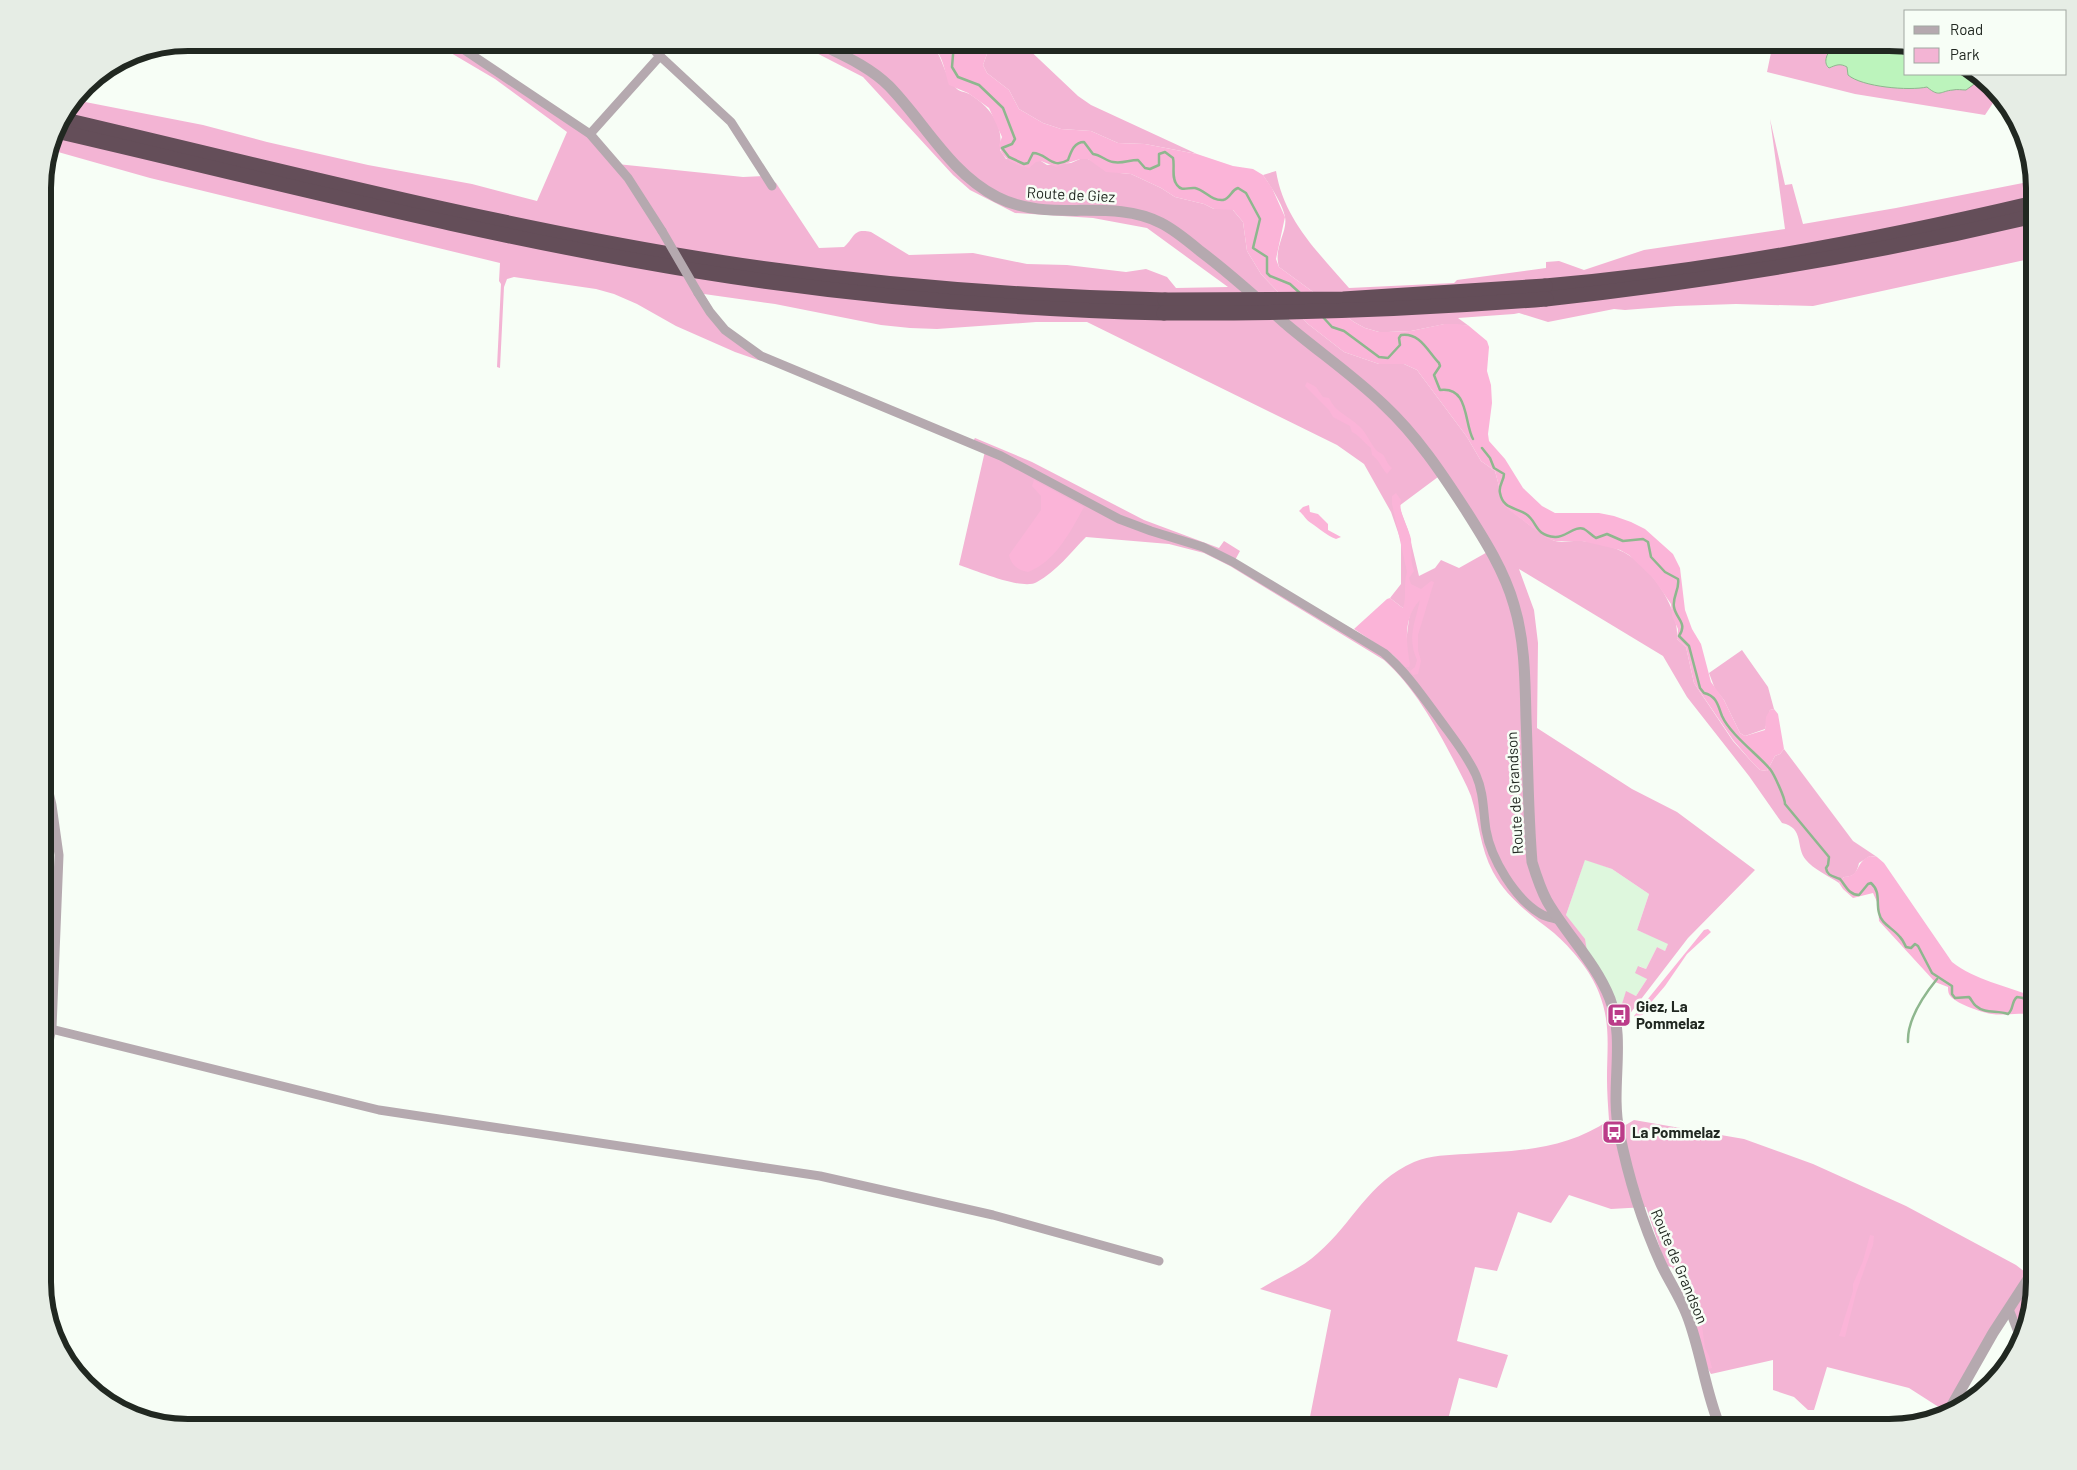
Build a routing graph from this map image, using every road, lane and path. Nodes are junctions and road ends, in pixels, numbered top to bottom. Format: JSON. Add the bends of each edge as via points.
{"nodes":[{"id":1,"x":469,"y":52,"type":"edge"},
{"id":2,"x":656,"y":52,"type":"edge"},
{"id":3,"x":836,"y":52,"type":"edge"},
{"id":4,"x":660,"y":56,"type":"junction"},
{"id":5,"x":69,"y":121,"type":"edge"},
{"id":6,"x":63,"y":133,"type":"edge"},
{"id":7,"x":590,"y":134,"type":"junction"},
{"id":8,"x":772,"y":186,"type":"dead end"},
{"id":9,"x":2026,"y":205,"type":"edge"},
{"id":10,"x":2026,"y":218,"type":"edge"},
{"id":11,"x":1545,"y":292,"type":"junction"},
{"id":12,"x":1164,"y":306,"type":"junction"},
{"id":13,"x":1310,"y":344,"type":"joint"},
{"id":14,"x":52,"y":805,"type":"edge"},
{"id":15,"x":1559,"y":920,"type":"junction"},
{"id":16,"x":52,"y":953,"type":"edge"},
{"id":17,"x":52,"y":1029,"type":"edge"},
{"id":18,"x":1159,"y":1261,"type":"dead end"},
{"id":19,"x":2026,"y":1283,"type":"edge"},
{"id":20,"x":2009,"y":1309,"type":"junction"},
{"id":21,"x":2017,"y":1329,"type":"edge"},
{"id":22,"x":1954,"y":1402,"type":"edge"},
{"id":23,"x":1717,"y":1419,"type":"edge"}],
"edges":[{"from":1,"to":7,"type":"street"},
{"from":2,"to":4,"type":"street"},
{"from":3,"to":13,"type":"street","name":"Route de Giez","via":[[882,80],[945,155],[985,190],[1018,205],[1048,210],[1123,212],[1160,222],[1232,275]]},
{"from":4,"to":7,"type":"street"},
{"from":4,"to":8,"type":"street","via":[[731,122]]},
{"from":5,"to":12,"type":"highway","via":[[472,215],[685,257],[934,288]]},
{"from":6,"to":12,"type":"highway","via":[[406,213],[698,271],[932,300],[1066,309]]},
{"from":7,"to":15,"type":"street","bridge":true,"via":[[628,178],[710,312],[725,330],[761,356],[1001,456],[1119,519],[1204,546],[1384,653],[1418,690],[1470,762],[1481,789],[1486,832],[1493,856],[1508,882],[1526,903],[1542,915]]},
{"from":9,"to":11,"type":"highway","via":[[1808,251]]},
{"from":10,"to":11,"type":"highway","via":[[1811,263],[1677,284]]},
{"from":11,"to":12,"type":"highway","bridge":true,"via":[[1445,306],[1345,311]]},
{"from":13,"to":15,"type":"street","name":"Route de Grandson","via":[[1353,378],[1409,430],[1437,466],[1491,550],[1506,582],[1519,622],[1525,663],[1532,862],[1541,890]]},
{"from":14,"to":16,"type":"street","via":[[59,849]]},
{"from":15,"to":23,"type":"street","name":"Route de Grandson","via":[[1598,974],[1610,1000],[1617,1031],[1614,1096],[1624,1154],[1648,1234],[1687,1315]]},
{"from":17,"to":18,"type":"street","via":[[379,1110],[828,1178],[992,1215]]},
{"from":19,"to":20,"type":"street"},
{"from":20,"to":21,"type":"street"},
{"from":20,"to":22,"type":"street"}]}
